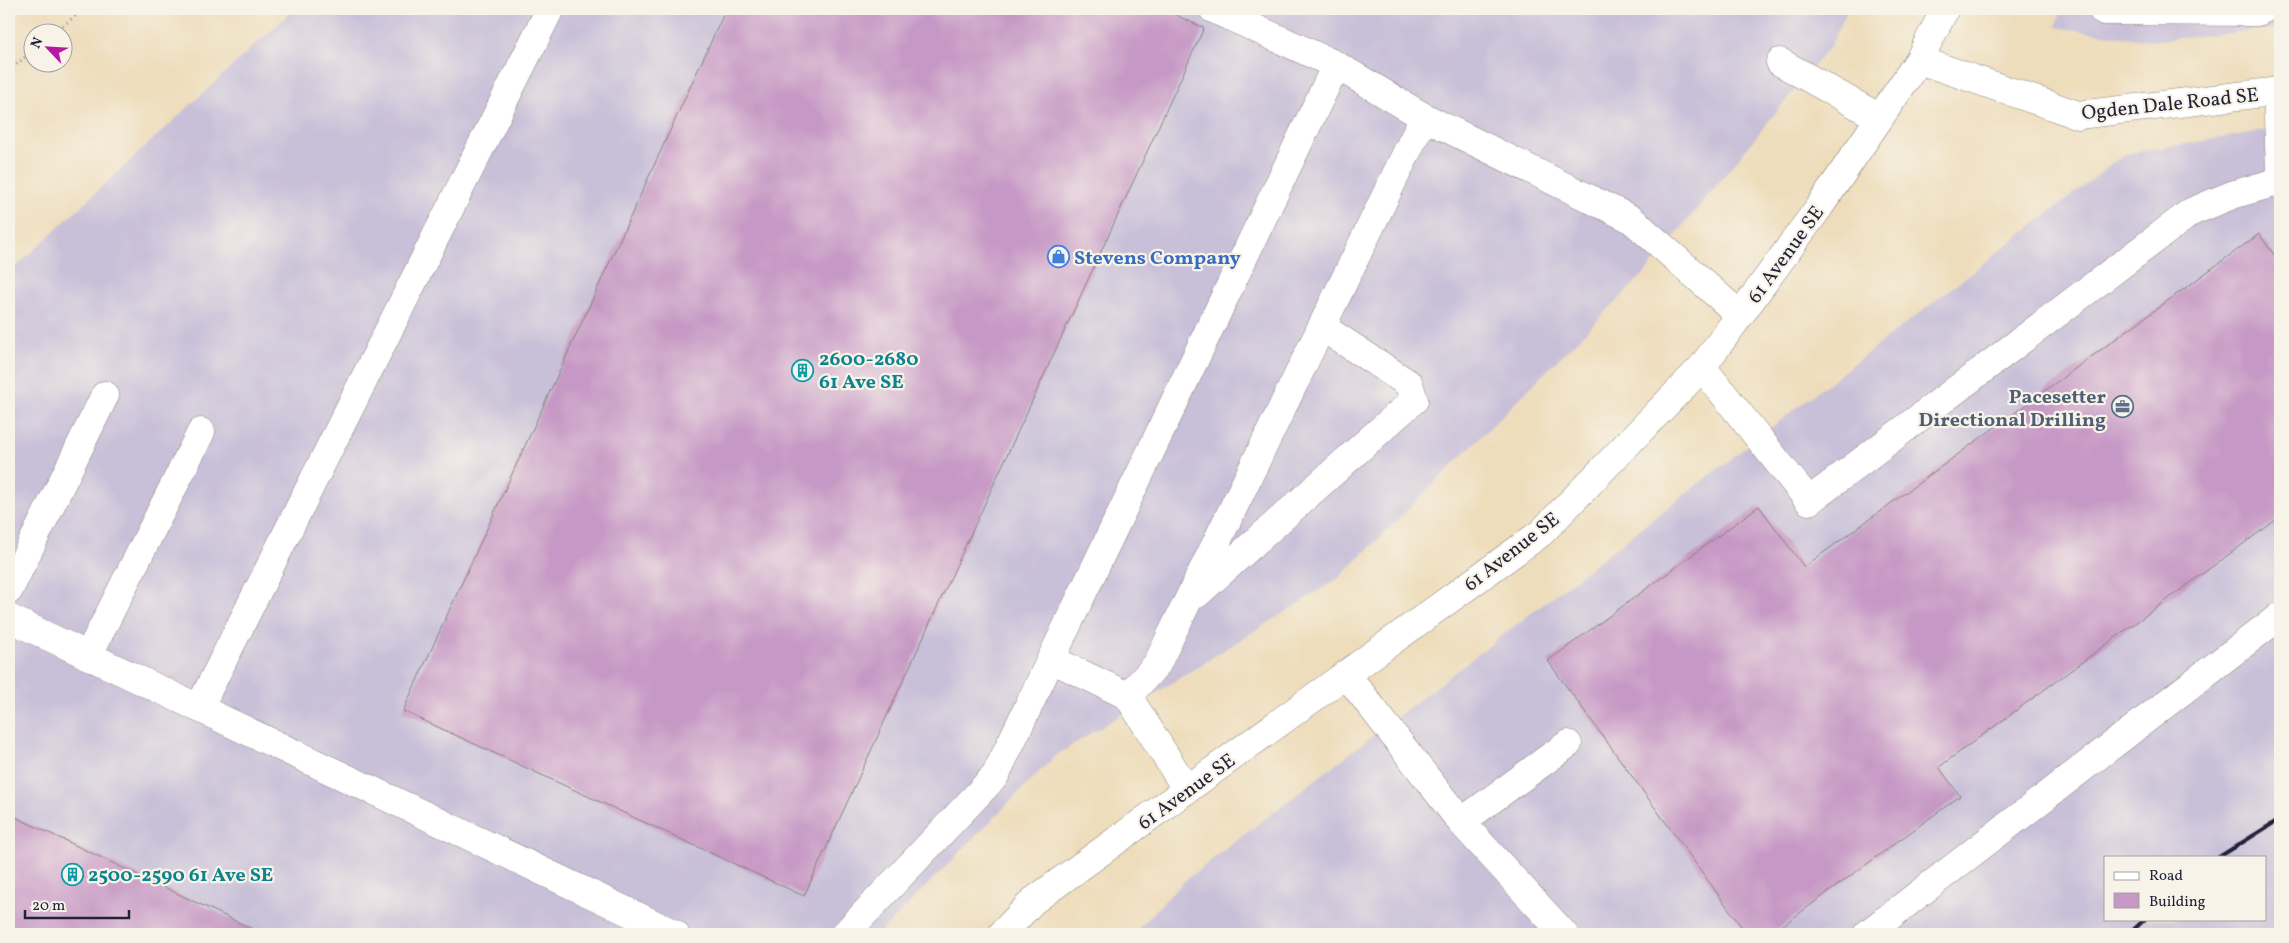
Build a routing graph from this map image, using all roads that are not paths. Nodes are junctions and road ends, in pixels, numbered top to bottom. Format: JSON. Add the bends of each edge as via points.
{"nodes":[{"id":1,"x":550,"y":9,"type":"edge"},
{"id":2,"x":1214,"y":9,"type":"edge"},
{"id":3,"x":1945,"y":9,"type":"edge"},
{"id":4,"x":2104,"y":9,"type":"edge"},
{"id":5,"x":2264,"y":9,"type":"edge"},
{"id":6,"x":1919,"y":60,"type":"junction"},
{"id":7,"x":1780,"y":62,"type":"dead end"},
{"id":8,"x":1336,"y":65,"type":"junction"},
{"id":9,"x":2278,"y":92,"type":"edge"},
{"id":10,"x":1424,"y":117,"type":"junction"},
{"id":11,"x":1880,"y":118,"type":"junction"},
{"id":12,"x":2280,"y":170,"type":"edge"},
{"id":13,"x":2280,"y":181,"type":"edge"},
{"id":14,"x":1740,"y":316,"type":"junction"},
{"id":15,"x":1322,"y":326,"type":"junction"},
{"id":16,"x":1702,"y":367,"type":"junction"},
{"id":17,"x":105,"y":395,"type":"dead end"},
{"id":18,"x":201,"y":432,"type":"dead end"},
{"id":19,"x":9,"y":590,"type":"edge"},
{"id":20,"x":1186,"y":604,"type":"junction"},
{"id":21,"x":2280,"y":616,"type":"edge"},
{"id":22,"x":9,"y":618,"type":"edge"},
{"id":23,"x":88,"y":656,"type":"junction"},
{"id":24,"x":1051,"y":659,"type":"junction"},
{"id":25,"x":1346,"y":674,"type":"junction"},
{"id":26,"x":1128,"y":696,"type":"junction"},
{"id":27,"x":199,"y":708,"type":"junction"},
{"id":28,"x":1568,"y":744,"type":"dead end"},
{"id":29,"x":1187,"y":790,"type":"junction"},
{"id":30,"x":1461,"y":822,"type":"junction"},
{"id":31,"x":676,"y":934,"type":"edge"},
{"id":32,"x":844,"y":934,"type":"edge"},
{"id":33,"x":1002,"y":934,"type":"edge"},
{"id":34,"x":1564,"y":934,"type":"edge"},
{"id":35,"x":1867,"y":934,"type":"edge"}],
"edges":[{"from":1,"to":27,"type":"street"},
{"from":2,"to":8,"type":"street"},
{"from":3,"to":6,"type":"street","name":"61 Avenue SE"},
{"from":4,"to":5,"type":"street","via":[[2258,12]]},
{"from":6,"to":9,"type":"street","name":"Ogden Dale Road SE","via":[[2078,115]]},
{"from":6,"to":11,"type":"street","name":"61 Avenue SE"},
{"from":7,"to":11,"type":"street"},
{"from":8,"to":10,"type":"street"},
{"from":8,"to":24,"type":"street"},
{"from":9,"to":12,"type":"street"},
{"from":10,"to":14,"type":"street","via":[[1631,219]]},
{"from":10,"to":15,"type":"street"},
{"from":11,"to":14,"type":"street","name":"61 Avenue SE"},
{"from":13,"to":16,"type":"street","via":[[2232,194],[2191,212],[1808,501]]},
{"from":14,"to":16,"type":"street","name":"61 Avenue SE"},
{"from":15,"to":20,"type":"street"},
{"from":15,"to":20,"type":"street","via":[[1409,384],[1414,400]]},
{"from":16,"to":25,"type":"street","name":"61 Avenue SE","via":[[1541,533]]},
{"from":17,"to":19,"type":"street"},
{"from":18,"to":23,"type":"street"},
{"from":20,"to":26,"type":"street","via":[[1157,664]]},
{"from":21,"to":35,"type":"street"},
{"from":22,"to":23,"type":"street"},
{"from":23,"to":27,"type":"street"},
{"from":24,"to":26,"type":"street"},
{"from":24,"to":32,"type":"street","via":[[996,776]]},
{"from":25,"to":29,"type":"street","name":"61 Avenue SE"},
{"from":25,"to":30,"type":"street"},
{"from":26,"to":29,"type":"street"},
{"from":27,"to":31,"type":"street"},
{"from":28,"to":30,"type":"street"},
{"from":29,"to":33,"type":"street","name":"61 Avenue SE","via":[[1033,901]]},
{"from":30,"to":34,"type":"street"}]}
